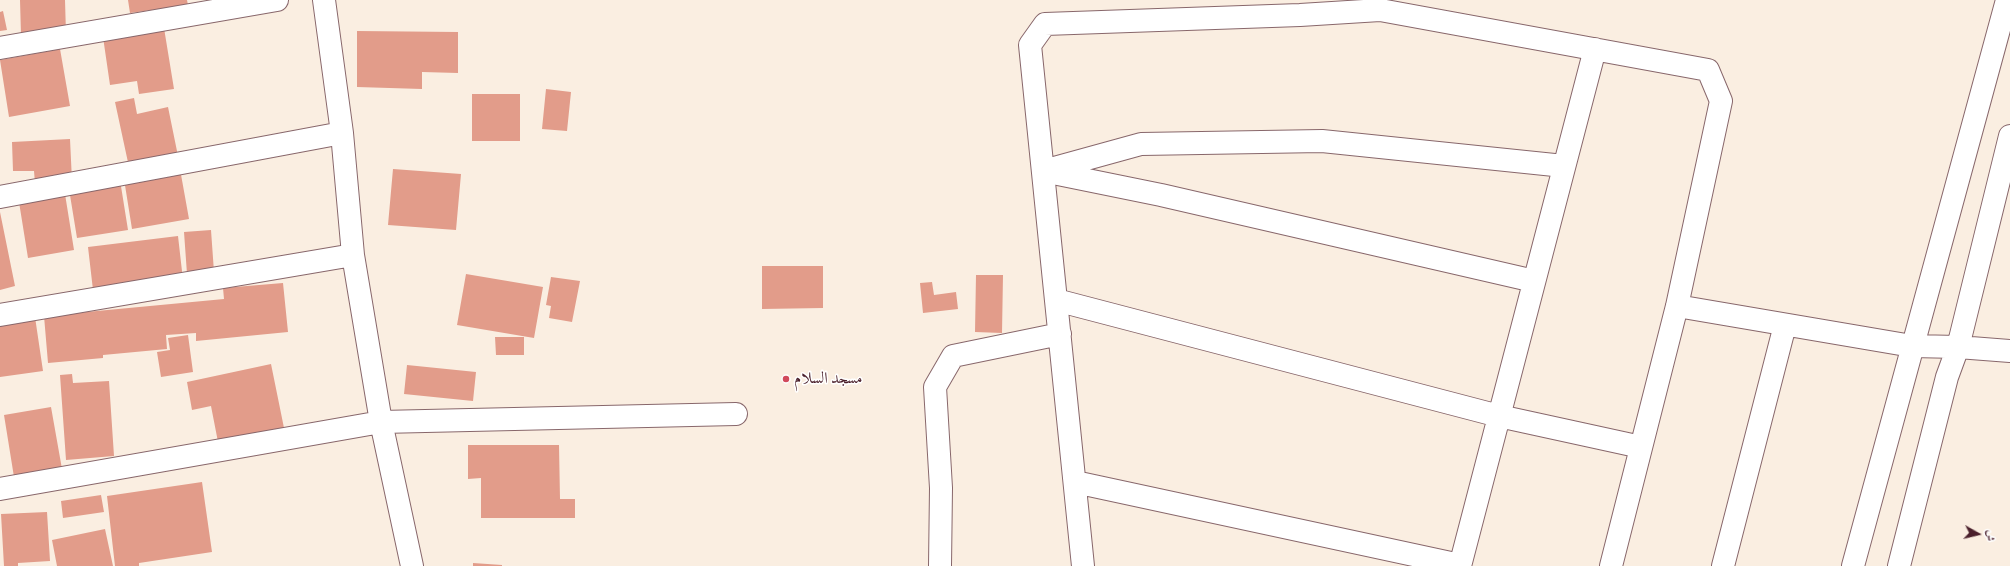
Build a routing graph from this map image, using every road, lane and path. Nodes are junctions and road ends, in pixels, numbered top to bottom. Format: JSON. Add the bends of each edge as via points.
{"nodes":[{"id":1,"x":277,"y":0,"type":"edge"},
{"id":2,"x":324,"y":0,"type":"edge"},
{"id":3,"x":2007,"y":0,"type":"edge"},
{"id":4,"x":0,"y":48,"type":"edge"},
{"id":5,"x":1595,"y":49,"type":"junction"},
{"id":6,"x":342,"y":133,"type":"junction"},
{"id":7,"x":2010,"y":136,"type":"edge"},
{"id":8,"x":1564,"y":166,"type":"junction"},
{"id":9,"x":1043,"y":171,"type":"junction"},
{"id":10,"x":0,"y":197,"type":"edge"},
{"id":11,"x":353,"y":255,"type":"junction"},
{"id":12,"x":1534,"y":281,"type":"junction"},
{"id":13,"x":1056,"y":300,"type":"junction"},
{"id":14,"x":1677,"y":306,"type":"junction"},
{"id":15,"x":0,"y":315,"type":"edge"},
{"id":16,"x":1785,"y":325,"type":"junction"},
{"id":17,"x":1060,"y":334,"type":"junction"},
{"id":18,"x":1912,"y":346,"type":"junction"},
{"id":19,"x":1958,"y":347,"type":"junction"},
{"id":20,"x":2010,"y":351,"type":"edge"},
{"id":21,"x":736,"y":414,"type":"dead end"},
{"id":22,"x":1499,"y":416,"type":"junction"},
{"id":23,"x":381,"y":422,"type":"junction"},
{"id":24,"x":1641,"y":447,"type":"junction"},
{"id":25,"x":1075,"y":482,"type":"junction"},
{"id":26,"x":0,"y":489,"type":"edge"},
{"id":27,"x":412,"y":566,"type":"edge"},
{"id":28,"x":940,"y":566,"type":"edge"},
{"id":29,"x":1083,"y":566,"type":"edge"},
{"id":30,"x":1460,"y":566,"type":"edge"},
{"id":31,"x":1611,"y":566,"type":"edge"},
{"id":32,"x":1723,"y":566,"type":"edge"},
{"id":33,"x":1852,"y":566,"type":"edge"},
{"id":34,"x":1899,"y":566,"type":"edge"}],
"edges":[{"from":1,"to":4,"type":"street"},
{"from":2,"to":6,"type":"street"},
{"from":3,"to":18,"type":"street"},
{"from":5,"to":8,"type":"street"},
{"from":5,"to":9,"type":"street","via":[[1380,10],[1045,24],[1030,45]]},
{"from":5,"to":14,"type":"street","via":[[1708,70],[1721,101]]},
{"from":6,"to":10,"type":"street"},
{"from":6,"to":11,"type":"street"},
{"from":7,"to":19,"type":"street"},
{"from":8,"to":9,"type":"street","via":[[1322,141],[1141,144]]},
{"from":8,"to":12,"type":"street"},
{"from":9,"to":12,"type":"street","via":[[1161,195]]},
{"from":9,"to":13,"type":"street"},
{"from":11,"to":15,"type":"street"},
{"from":11,"to":23,"type":"street"},
{"from":12,"to":22,"type":"street"},
{"from":13,"to":17,"type":"street"},
{"from":13,"to":22,"type":"street"},
{"from":14,"to":16,"type":"street"},
{"from":14,"to":24,"type":"street"},
{"from":16,"to":18,"type":"street"},
{"from":16,"to":32,"type":"street"},
{"from":17,"to":25,"type":"street"},
{"from":17,"to":28,"type":"street","via":[[953,356],[935,387],[941,488]]},
{"from":18,"to":19,"type":"street"},
{"from":18,"to":33,"type":"street"},
{"from":19,"to":20,"type":"street"},
{"from":19,"to":34,"type":"street","via":[[1947,377]]},
{"from":21,"to":23,"type":"street"},
{"from":22,"to":24,"type":"street"},
{"from":22,"to":30,"type":"street"},
{"from":23,"to":26,"type":"street"},
{"from":23,"to":27,"type":"street"},
{"from":24,"to":31,"type":"street"},
{"from":25,"to":29,"type":"street"},
{"from":25,"to":30,"type":"street"}]}
